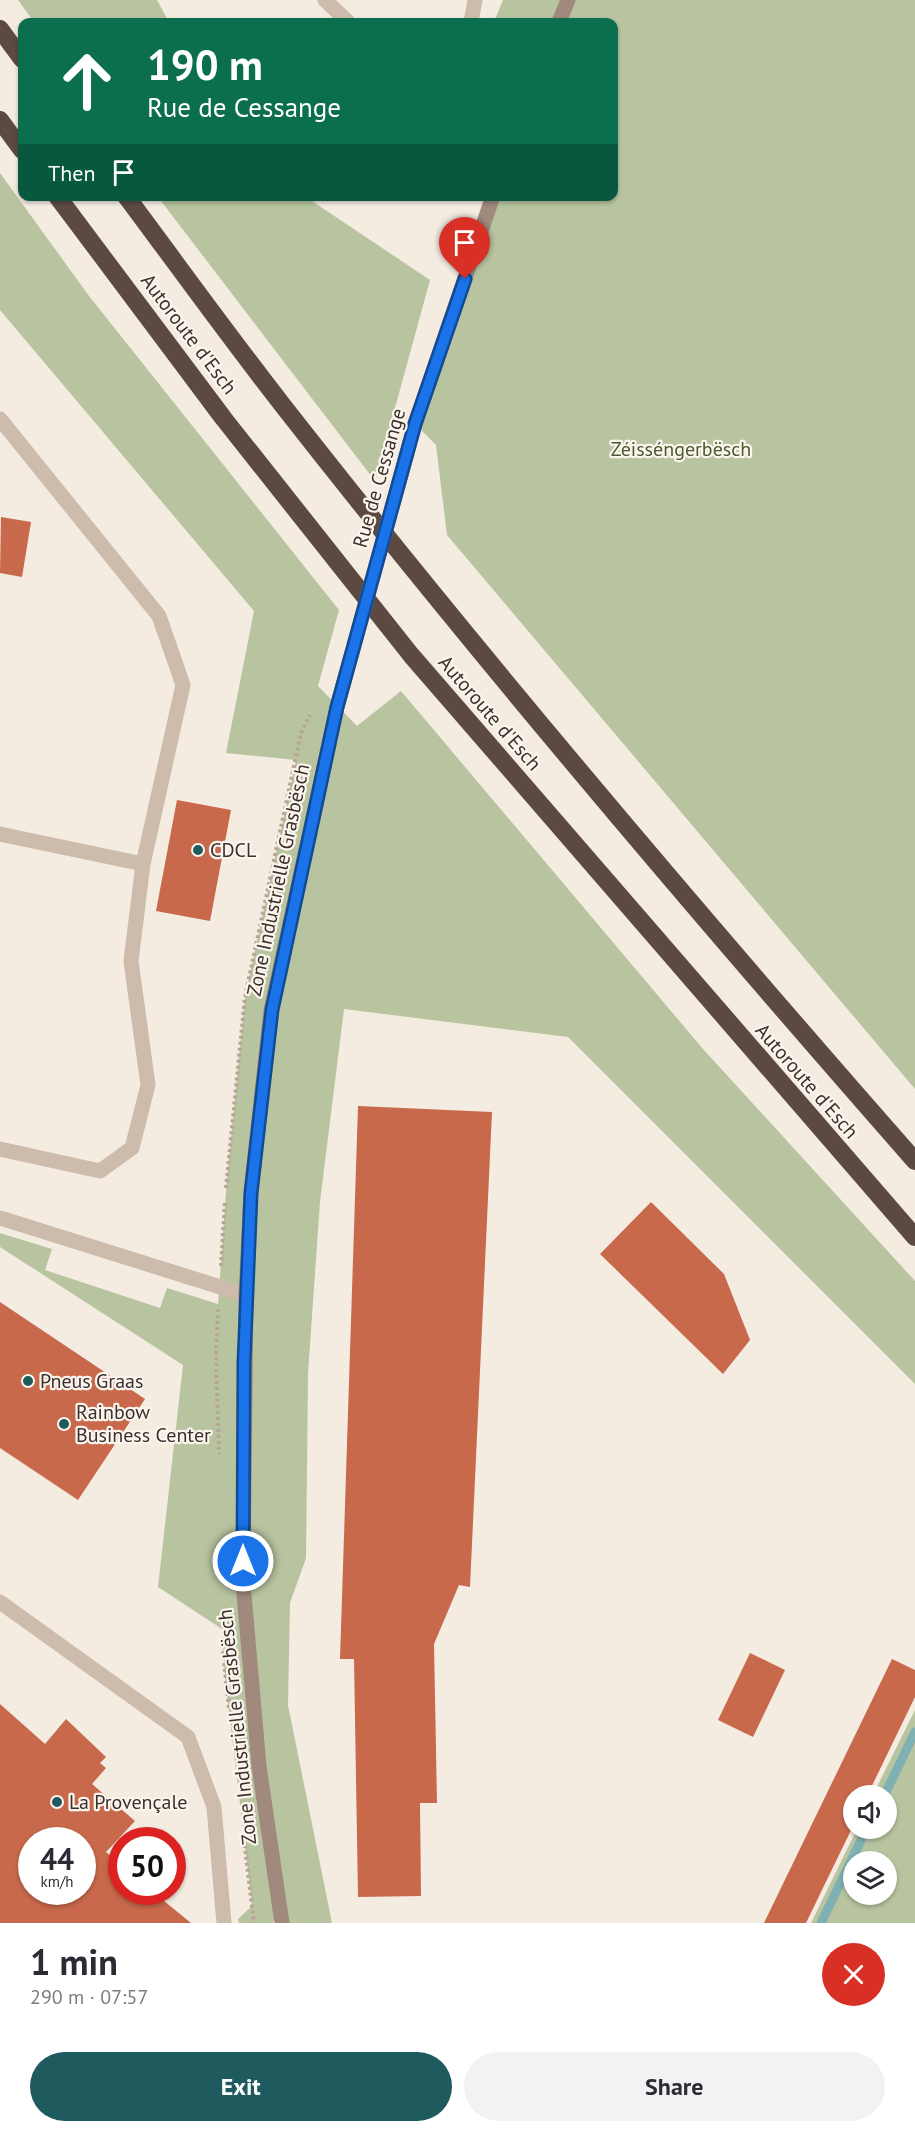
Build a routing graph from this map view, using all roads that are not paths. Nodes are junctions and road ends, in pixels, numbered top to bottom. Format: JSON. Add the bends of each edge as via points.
{"nodes":[{"id":1,"x":325,"y":0,"type":"edge"},
{"id":2,"x":475,"y":0,"type":"edge"},
{"id":3,"x":568,"y":0,"type":"edge"},
{"id":4,"x":344,"y":18,"type":"edge"},
{"id":5,"x":472,"y":18,"type":"edge"},
{"id":6,"x":561,"y":18,"type":"edge"},
{"id":7,"x":0,"y":29,"type":"edge"},
{"id":8,"x":18,"y":54,"type":"edge"},
{"id":9,"x":0,"y":120,"type":"edge"},
{"id":10,"x":18,"y":145,"type":"edge"},
{"id":11,"x":61,"y":201,"type":"edge"},
{"id":12,"x":130,"y":201,"type":"edge"},
{"id":13,"x":491,"y":201,"type":"edge"},
{"id":14,"x":0,"y":419,"type":"edge"},
{"id":15,"x":337,"y":707,"type":"joint"},
{"id":16,"x":0,"y":834,"type":"edge"},
{"id":17,"x":143,"y":864,"type":"junction"},
{"id":18,"x":0,"y":1149,"type":"edge"},
{"id":19,"x":915,"y":1161,"type":"edge"},
{"id":20,"x":0,"y":1218,"type":"edge"},
{"id":21,"x":915,"y":1237,"type":"edge"},
{"id":22,"x":246,"y":1295,"type":"junction"},
{"id":23,"x":0,"y":1602,"type":"edge"},
{"id":24,"x":224,"y":1923,"type":"edge"},
{"id":25,"x":282,"y":1923,"type":"edge"}],
"edges":[{"from":1,"to":4,"type":"lane"},
{"from":2,"to":5,"type":"lane"},
{"from":3,"to":6,"type":"main road"},
{"from":7,"to":8,"type":"highway"},
{"from":9,"to":10,"type":"highway"},
{"from":11,"to":21,"type":"highway","name":"Autoroute d'Esch","via":[[224,419],[411,655]]},
{"from":12,"to":19,"type":"highway","name":"Autoroute d'Esch","via":[[283,405],[451,616],[765,991]]},
{"from":13,"to":15,"type":"main road","name":"Rue de Cessange","bridge":true,"via":[[415,424]]},
{"from":14,"to":17,"type":"lane","via":[[159,616],[183,685]]},
{"from":15,"to":22,"type":"main road","name":"Zone Industrielle Grasbësch","via":[[272,1010],[251,1193]]},
{"from":16,"to":17,"type":"lane"},
{"from":17,"to":18,"type":"lane","via":[[131,961],[147,1085],[132,1148],[100,1171]]},
{"from":20,"to":22,"type":"lane"},
{"from":22,"to":25,"type":"main road","name":"Zone Industrielle Grasbësch","via":[[243,1583],[259,1766]]},
{"from":23,"to":24,"type":"lane","via":[[188,1737],[214,1807]]}]}
